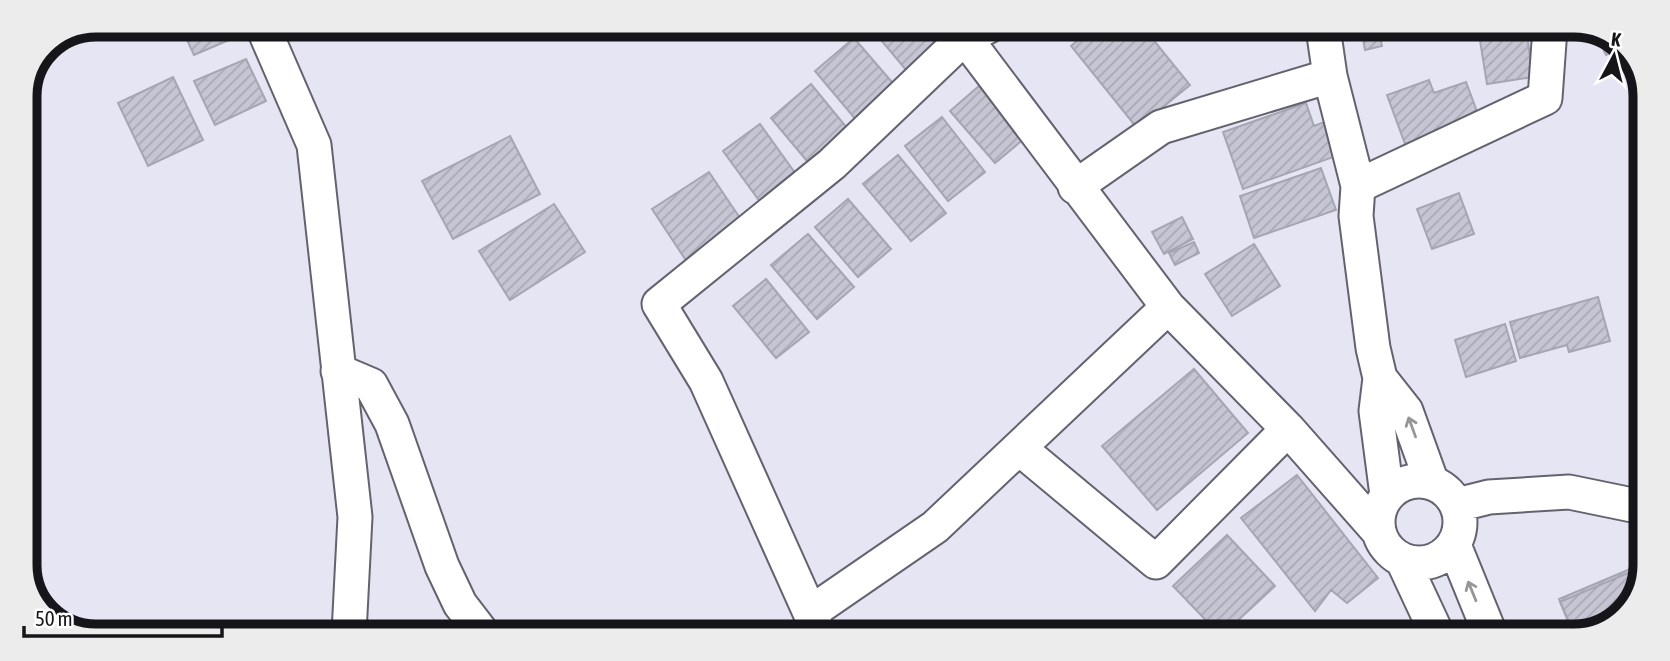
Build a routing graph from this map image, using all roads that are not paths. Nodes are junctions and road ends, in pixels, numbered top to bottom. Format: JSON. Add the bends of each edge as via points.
{"nodes":[{"id":1,"x":267,"y":37,"type":"edge"},
{"id":2,"x":963,"y":37,"type":"edge"},
{"id":3,"x":975,"y":37,"type":"edge"},
{"id":4,"x":1324,"y":37,"type":"edge"},
{"id":5,"x":1549,"y":37,"type":"edge"},
{"id":6,"x":1329,"y":76,"type":"junction"},
{"id":7,"x":1358,"y":186,"type":"junction"},
{"id":8,"x":1075,"y":187,"type":"junction"},
{"id":9,"x":1168,"y":307,"type":"junction"},
{"id":10,"x":338,"y":371,"type":"junction"},
{"id":11,"x":1380,"y":378,"type":"junction"},
{"id":12,"x":1288,"y":429,"type":"junction"},
{"id":13,"x":1019,"y":448,"type":"junction"},
{"id":14,"x":1432,"y":483,"type":"junction"},
{"id":15,"x":1387,"y":495,"type":"junction"},
{"id":16,"x":1457,"y":505,"type":"junction"},
{"id":17,"x":1633,"y":505,"type":"edge"},
{"id":18,"x":1378,"y":531,"type":"junction"},
{"id":19,"x":1454,"y":545,"type":"junction"},
{"id":20,"x":1403,"y":561,"type":"junction"},
{"id":21,"x":349,"y":624,"type":"edge"},
{"id":22,"x":475,"y":624,"type":"edge"},
{"id":23,"x":815,"y":624,"type":"edge"},
{"id":24,"x":1432,"y":624,"type":"edge"},
{"id":25,"x":1486,"y":624,"type":"edge"}],
"edges":[{"from":1,"to":10,"type":"street","via":[[314,145]]},
{"from":2,"to":23,"type":"street","via":[[832,164],[659,304],[706,381]]},
{"from":3,"to":8,"type":"street"},
{"from":4,"to":6,"type":"street"},
{"from":5,"to":7,"type":"street","via":[[1545,98]]},
{"from":6,"to":7,"type":"street"},
{"from":6,"to":8,"type":"street","via":[[1161,127]]},
{"from":7,"to":11,"type":"street","via":[[1356,216]]},
{"from":8,"to":9,"type":"street"},
{"from":9,"to":12,"type":"street"},
{"from":9,"to":13,"type":"street"},
{"from":10,"to":21,"type":"street","via":[[355,517]]},
{"from":10,"to":22,"type":"street","via":[[371,385],[392,424],[442,566]]},
{"from":14,"to":11,"type":"street","one_way":true,"via":[[1406,411]]},
{"from":11,"to":15,"type":"street","via":[[1376,411]]},
{"from":12,"to":13,"type":"street","via":[[1156,562]]},
{"from":12,"to":18,"type":"street"},
{"from":13,"to":23,"type":"street","via":[[935,527]]},
{"from":14,"to":15,"type":"street","via":[[1408,482]]},
{"from":14,"to":16,"type":"street","via":[[1443,487]]},
{"from":15,"to":18,"type":"street","via":[[1377,518]]},
{"from":16,"to":17,"type":"street","via":[[1489,497],[1569,492]]},
{"from":16,"to":19,"type":"street","via":[[1460,533]]},
{"from":18,"to":20,"type":"street","via":[[1391,553]]},
{"from":19,"to":20,"type":"street","via":[[1431,562]]},
{"from":25,"to":19,"type":"street","one_way":true},
{"from":20,"to":24,"type":"street"}]}
